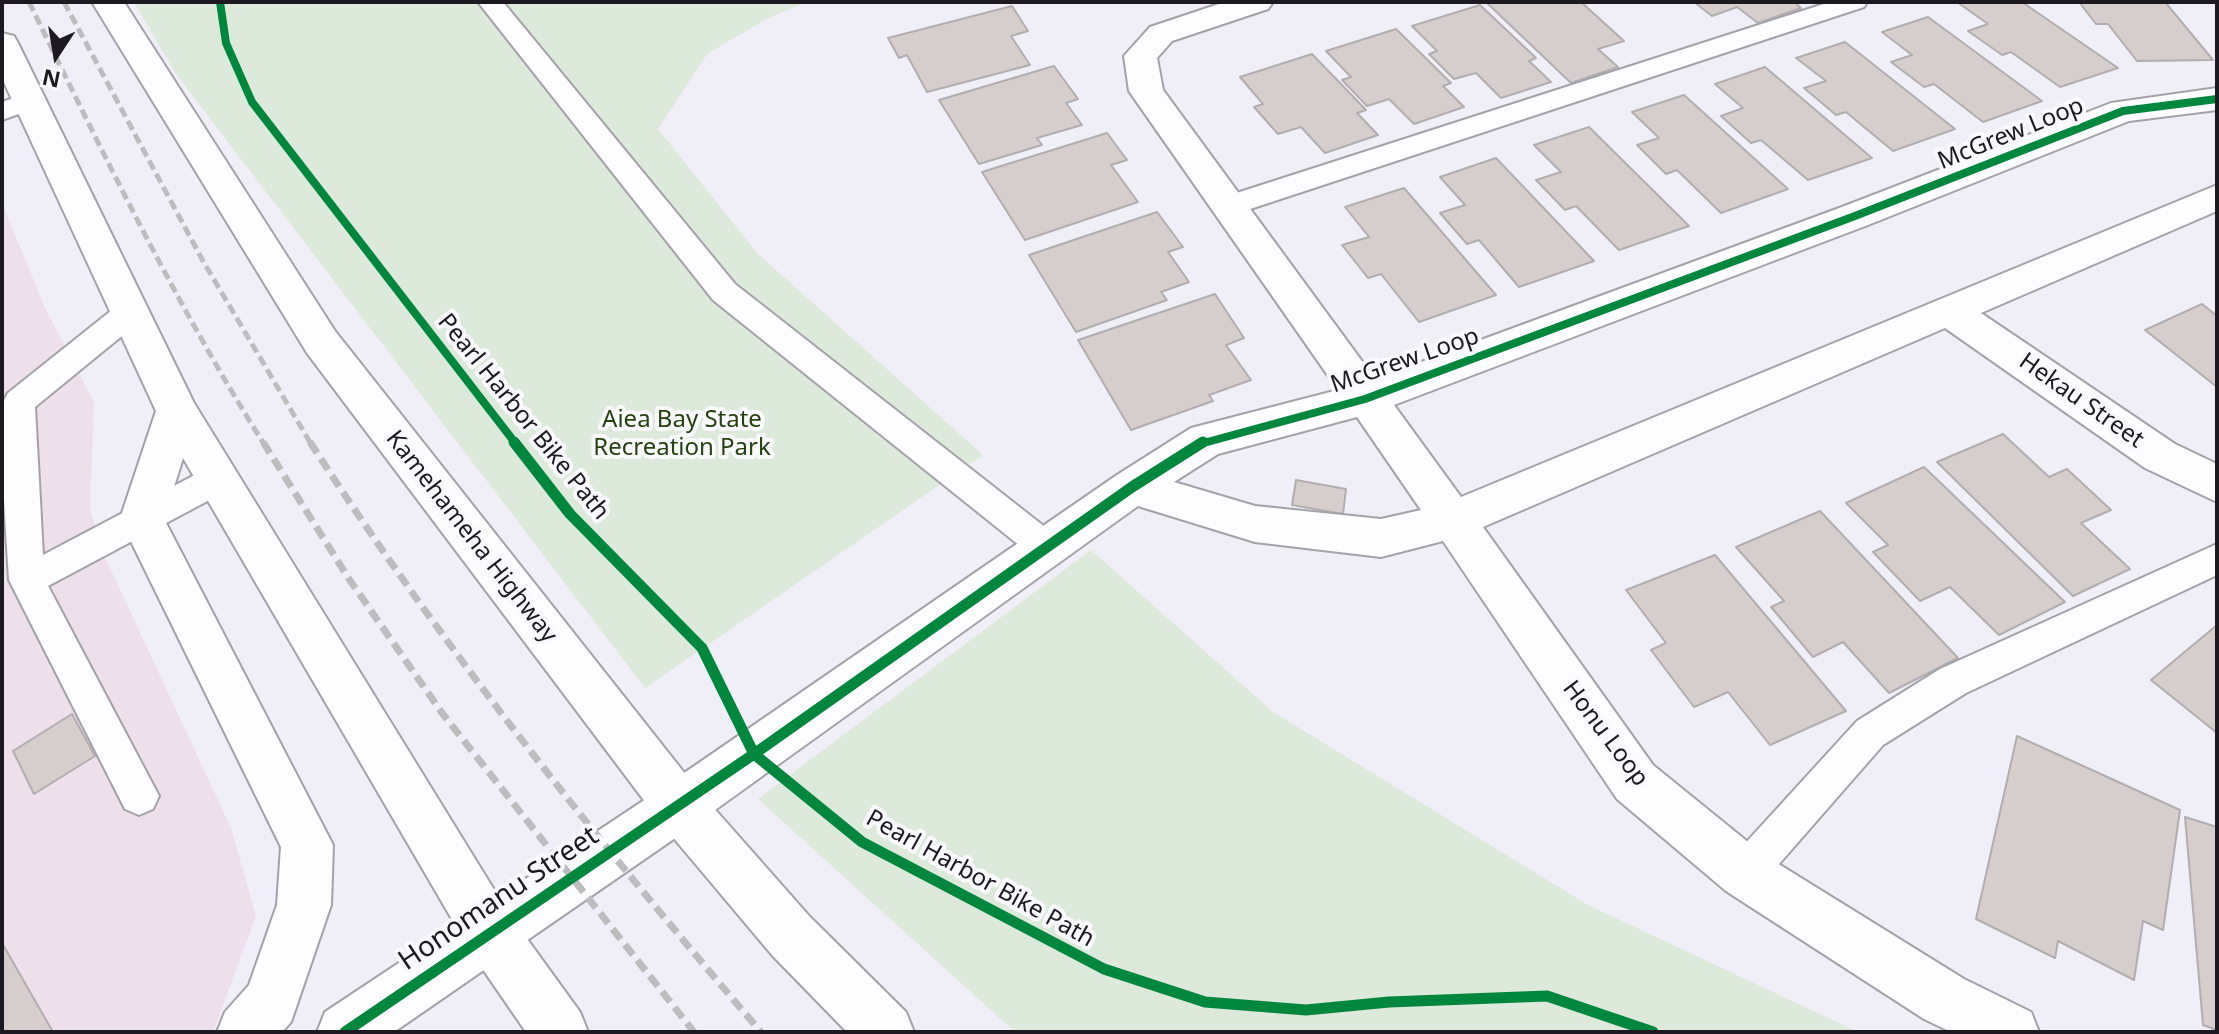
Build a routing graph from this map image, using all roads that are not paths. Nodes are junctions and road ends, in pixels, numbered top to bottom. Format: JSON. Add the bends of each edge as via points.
{"nodes":[{"id":1,"x":108,"y":2,"type":"edge"},
{"id":2,"x":490,"y":2,"type":"edge"},
{"id":3,"x":1257,"y":2,"type":"edge"},
{"id":4,"x":1855,"y":2,"type":"edge"},
{"id":5,"x":2,"y":43,"type":"edge"},
{"id":6,"x":2217,"y":99,"type":"edge"},
{"id":7,"x":16,"y":106,"type":"edge"},
{"id":8,"x":2217,"y":197,"type":"edge"},
{"id":9,"x":1228,"y":206,"type":"junction"},
{"id":10,"x":1949,"y":311,"type":"junction"},
{"id":11,"x":128,"y":314,"type":"junction"},
{"id":12,"x":1365,"y":399,"type":"junction"},
{"id":13,"x":177,"y":411,"type":"junction"},
{"id":14,"x":218,"y":479,"type":"junction"},
{"id":15,"x":2217,"y":484,"type":"edge"},
{"id":16,"x":1132,"y":487,"type":"junction"},
{"id":17,"x":142,"y":519,"type":"junction"},
{"id":18,"x":1453,"y":520,"type":"junction"},
{"id":19,"x":1047,"y":548,"type":"junction"},
{"id":20,"x":2217,"y":559,"type":"edge"},
{"id":21,"x":27,"y":580,"type":"junction"},
{"id":22,"x":139,"y":796,"type":"dead end"},
{"id":23,"x":679,"y":806,"type":"junction"},
{"id":24,"x":1745,"y":873,"type":"junction"},
{"id":25,"x":490,"y":933,"type":"junction"},
{"id":26,"x":245,"y":1032,"type":"edge"},
{"id":27,"x":345,"y":1032,"type":"edge"},
{"id":28,"x":560,"y":1032,"type":"edge"},
{"id":29,"x":886,"y":1032,"type":"edge"},
{"id":30,"x":2011,"y":1032,"type":"edge"}],
"edges":[{"from":1,"to":23,"type":"street","name":"Kamehameha Highway","via":[[321,342]]},
{"from":2,"to":19,"type":"lane","via":[[724,292]]},
{"from":3,"to":9,"type":"street","name":"McGrew Loop","via":[[1161,34],[1140,56],[1146,91]]},
{"from":4,"to":9,"type":"lane"},
{"from":5,"to":7,"type":"street"},
{"from":6,"to":12,"type":"street","name":"McGrew Loop","via":[[2123,111]]},
{"from":7,"to":11,"type":"street"},
{"from":8,"to":10,"type":"street"},
{"from":9,"to":12,"type":"street","name":"McGrew Loop"},
{"from":10,"to":15,"type":"street","name":"Hekau Street","via":[[2160,456]]},
{"from":10,"to":18,"type":"street"},
{"from":11,"to":13,"type":"street"},
{"from":11,"to":21,"type":"lane","via":[[19,402]]},
{"from":12,"to":16,"type":"street","name":"McGrew Loop","via":[[1206,440]]},
{"from":12,"to":18,"type":"street","name":"Honu Loop"},
{"from":13,"to":14,"type":"street"},
{"from":13,"to":17,"type":"street"},
{"from":14,"to":17,"type":"lane"},
{"from":14,"to":25,"type":"street"},
{"from":16,"to":18,"type":"street","via":[[1255,524],[1381,538]]},
{"from":16,"to":19,"type":"street","name":"McGrew Loop"},
{"from":17,"to":21,"type":"lane"},
{"from":17,"to":26,"type":"street","via":[[307,845],[304,905],[271,1002]]},
{"from":18,"to":24,"type":"street","name":"Honu Loop","via":[[1635,782]]},
{"from":19,"to":23,"type":"street","name":"McGrew Loop"},
{"from":20,"to":24,"type":"lane","via":[[1953,681],[1870,733]]},
{"from":21,"to":22,"type":"lane"},
{"from":23,"to":25,"type":"street","name":"Honomanu Street"},
{"from":23,"to":29,"type":"street","name":"Kamehameha Highway","via":[[791,936]]},
{"from":24,"to":30,"type":"street","name":"Honu Loop","via":[[1944,999]]},
{"from":25,"to":27,"type":"street","name":"Honomanu Street"},
{"from":25,"to":28,"type":"street"}]}
